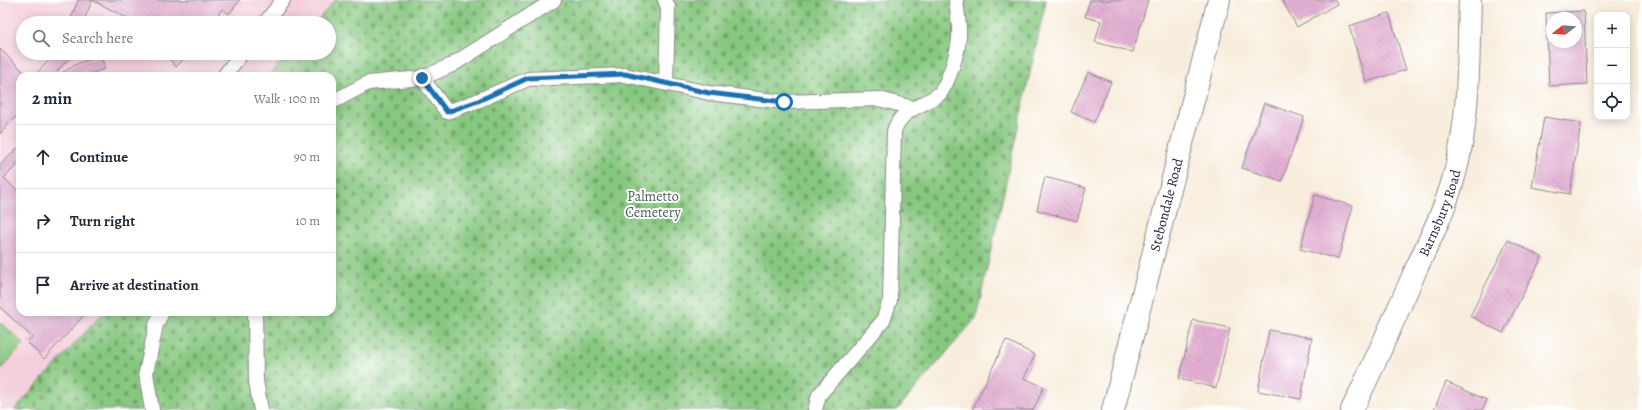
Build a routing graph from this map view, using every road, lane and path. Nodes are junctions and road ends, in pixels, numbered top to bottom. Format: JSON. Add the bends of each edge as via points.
{"nodes":[{"id":1,"x":283,"y":0,"type":"edge"},
{"id":2,"x":554,"y":0,"type":"edge"},
{"id":3,"x":665,"y":0,"type":"edge"},
{"id":4,"x":956,"y":0,"type":"edge"},
{"id":5,"x":1219,"y":0,"type":"edge"},
{"id":6,"x":1470,"y":0,"type":"edge"},
{"id":7,"x":270,"y":16,"type":"edge"},
{"id":8,"x":237,"y":60,"type":"edge"},
{"id":9,"x":227,"y":72,"type":"edge"},
{"id":10,"x":422,"y":78,"type":"junction"},
{"id":11,"x":666,"y":83,"type":"junction"},
{"id":12,"x":336,"y":100,"type":"edge"},
{"id":13,"x":913,"y":108,"type":"junction"},
{"id":14,"x":160,"y":316,"type":"edge"},
{"id":15,"x":255,"y":316,"type":"edge"},
{"id":16,"x":152,"y":410,"type":"edge"},
{"id":17,"x":261,"y":410,"type":"edge"},
{"id":18,"x":815,"y":410,"type":"edge"},
{"id":19,"x":1112,"y":410,"type":"edge"},
{"id":20,"x":1352,"y":410,"type":"edge"}],
"edges":[{"from":1,"to":7,"type":"lane"},
{"from":2,"to":10,"type":"lane","via":[[452,65]]},
{"from":3,"to":11,"type":"lane","via":[[668,7]]},
{"from":4,"to":13,"type":"lane","via":[[959,38],[951,70],[939,94]]},
{"from":5,"to":19,"type":"street","name":"Stebondale Road"},
{"from":6,"to":20,"type":"street","name":"Barnsbury Road","via":[[1464,123],[1456,169],[1444,208]]},
{"from":8,"to":9,"type":"lane"},
{"from":10,"to":11,"type":"lane","via":[[447,112],[528,78],[625,74]]},
{"from":10,"to":12,"type":"lane","via":[[368,83]]},
{"from":11,"to":13,"type":"lane","via":[[709,93],[784,102],[879,99]]},
{"from":13,"to":18,"type":"lane","via":[[897,121],[894,131],[890,300],[883,321],[819,395]]},
{"from":14,"to":16,"type":"lane","via":[[146,373]]},
{"from":15,"to":17,"type":"lane","via":[[256,381]]}]}
